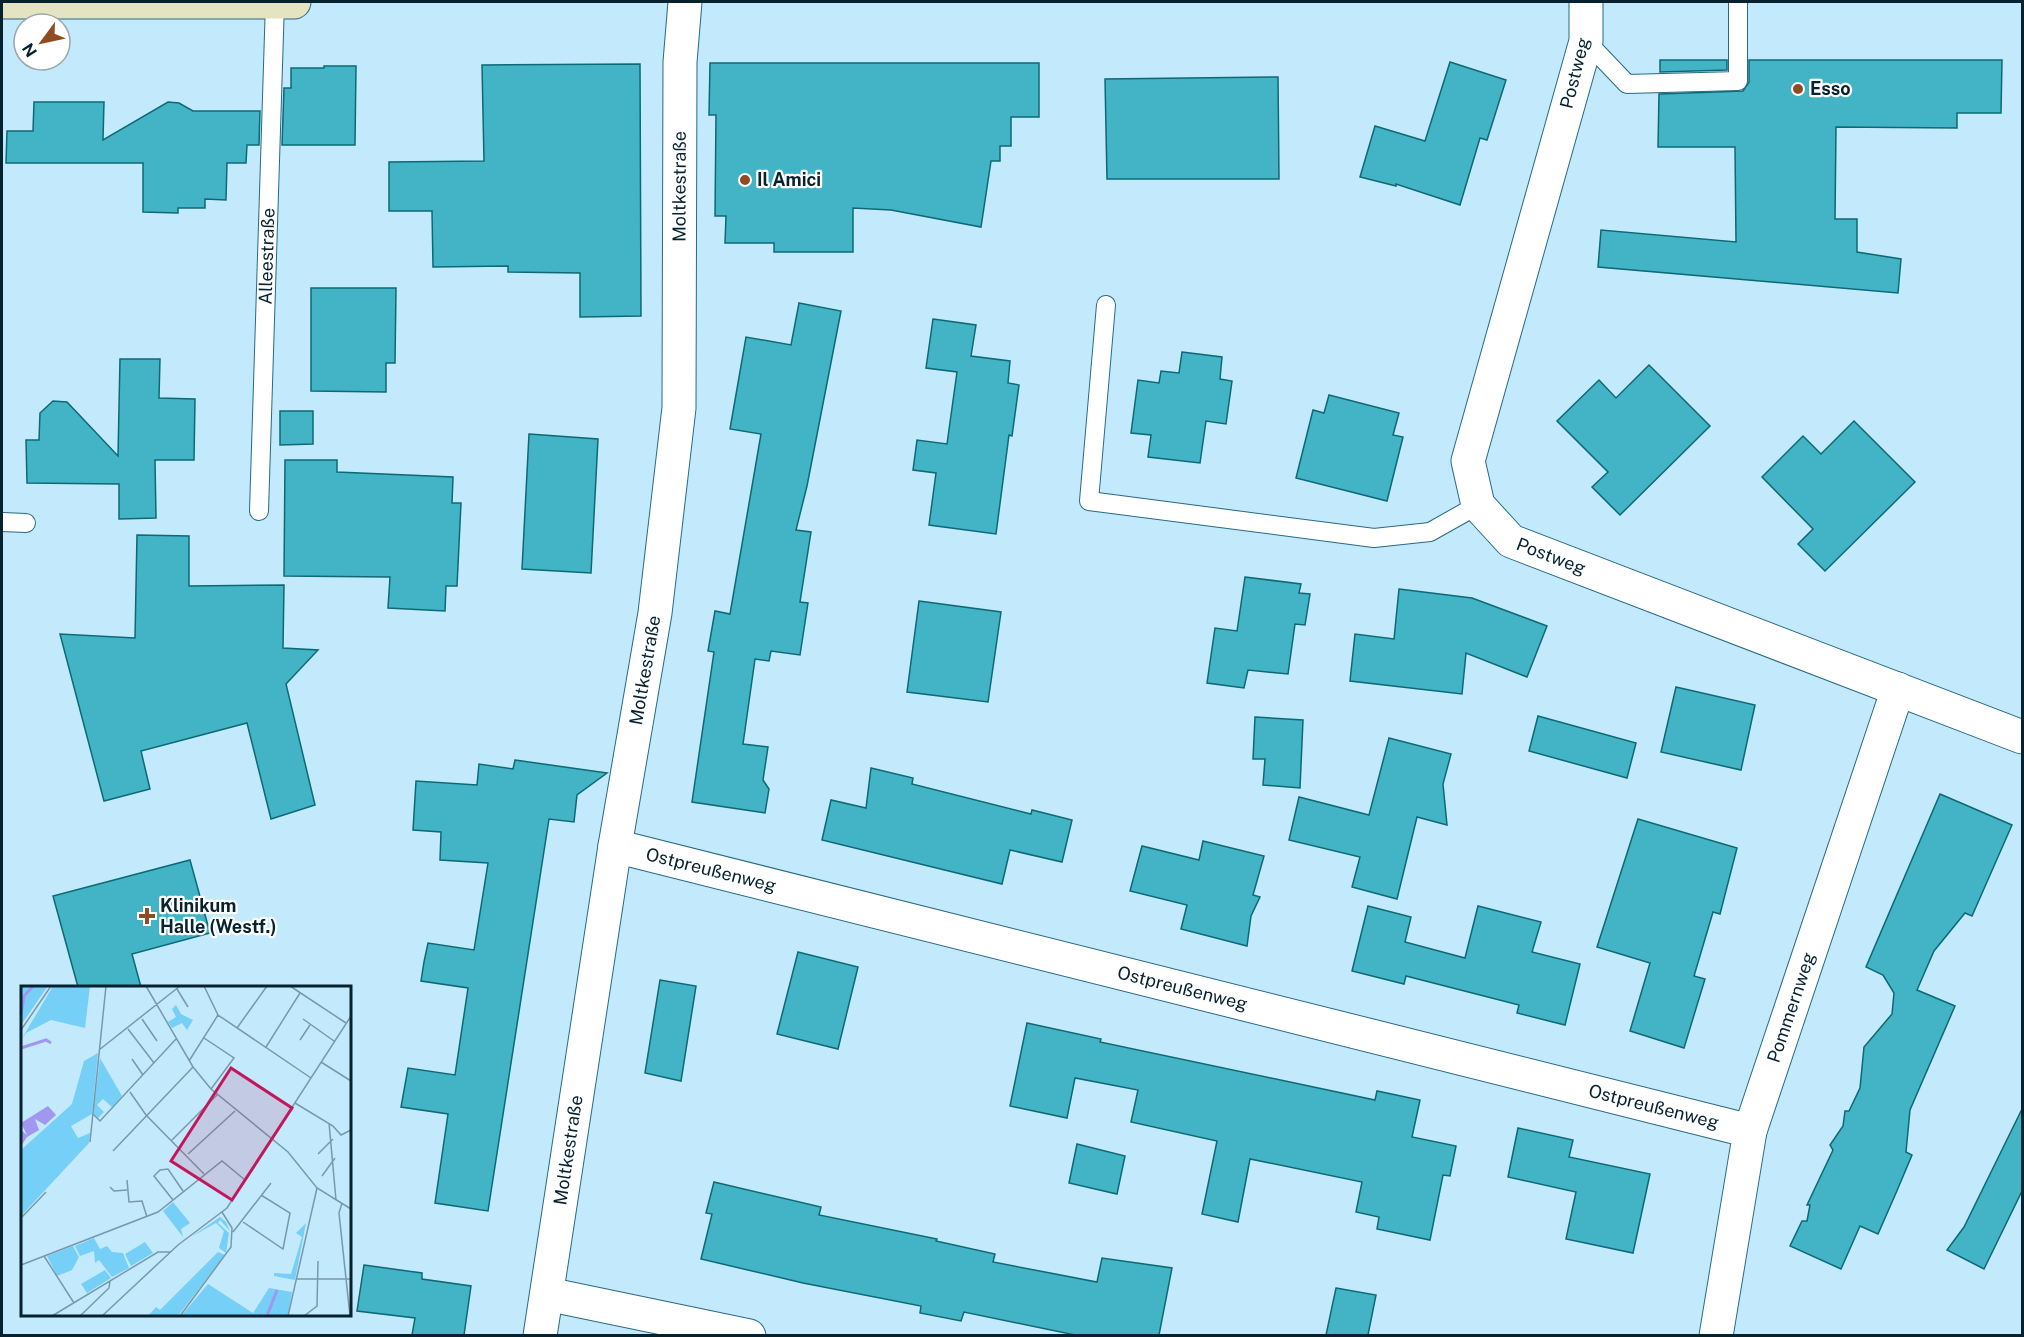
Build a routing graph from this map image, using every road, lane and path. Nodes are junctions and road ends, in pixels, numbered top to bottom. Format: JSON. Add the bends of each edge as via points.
{"nodes":[{"id":1,"x":2,"y":2,"type":"edge"},
{"id":2,"x":275,"y":2,"type":"edge"},
{"id":3,"x":294,"y":2,"type":"edge"},
{"id":4,"x":686,"y":2,"type":"edge"},
{"id":5,"x":1586,"y":2,"type":"edge"},
{"id":6,"x":1738,"y":2,"type":"edge"},
{"id":7,"x":1586,"y":41,"type":"junction"},
{"id":8,"x":1106,"y":305,"type":"dead end"},
{"id":9,"x":1478,"y":505,"type":"junction"},
{"id":10,"x":259,"y":511,"type":"dead end"},
{"id":11,"x":2,"y":522,"type":"edge"},
{"id":12,"x":26,"y":523,"type":"dead end"},
{"id":13,"x":1898,"y":689,"type":"junction"},
{"id":14,"x":2022,"y":737,"type":"edge"},
{"id":15,"x":615,"y":846,"type":"junction"},
{"id":16,"x":1750,"y":1131,"type":"junction"},
{"id":17,"x":547,"y":1294,"type":"junction"},
{"id":18,"x":540,"y":1335,"type":"edge"},
{"id":19,"x":749,"y":1335,"type":"edge"},
{"id":20,"x":1716,"y":1335,"type":"edge"}],
"edges":[{"from":1,"to":2,"type":"street"},
{"from":2,"to":3,"type":"street"},
{"from":2,"to":10,"type":"lane","name":"Alleestraße"},
{"from":4,"to":15,"type":"street","name":"Moltkestraße","via":[[680,62],[679,408],[655,613]]},
{"from":5,"to":7,"type":"street","name":"Postweg"},
{"from":6,"to":7,"type":"lane","via":[[1738,81],[1627,84]]},
{"from":7,"to":9,"type":"street","name":"Postweg","via":[[1468,461]]},
{"from":8,"to":9,"type":"lane","via":[[1089,501],[1374,538],[1430,532]]},
{"from":9,"to":13,"type":"street","name":"Postweg","via":[[1511,541]]},
{"from":11,"to":12,"type":"lane"},
{"from":13,"to":14,"type":"street","name":"Postweg"},
{"from":13,"to":16,"type":"street","name":"Pommernweg"},
{"from":15,"to":16,"type":"street","name":"Ostpreußenweg"},
{"from":15,"to":17,"type":"street","name":"Moltkestraße"},
{"from":16,"to":20,"type":"street","name":"Pommernweg"},
{"from":17,"to":18,"type":"street","name":"Moltkestraße"},
{"from":17,"to":19,"type":"street"}]}
